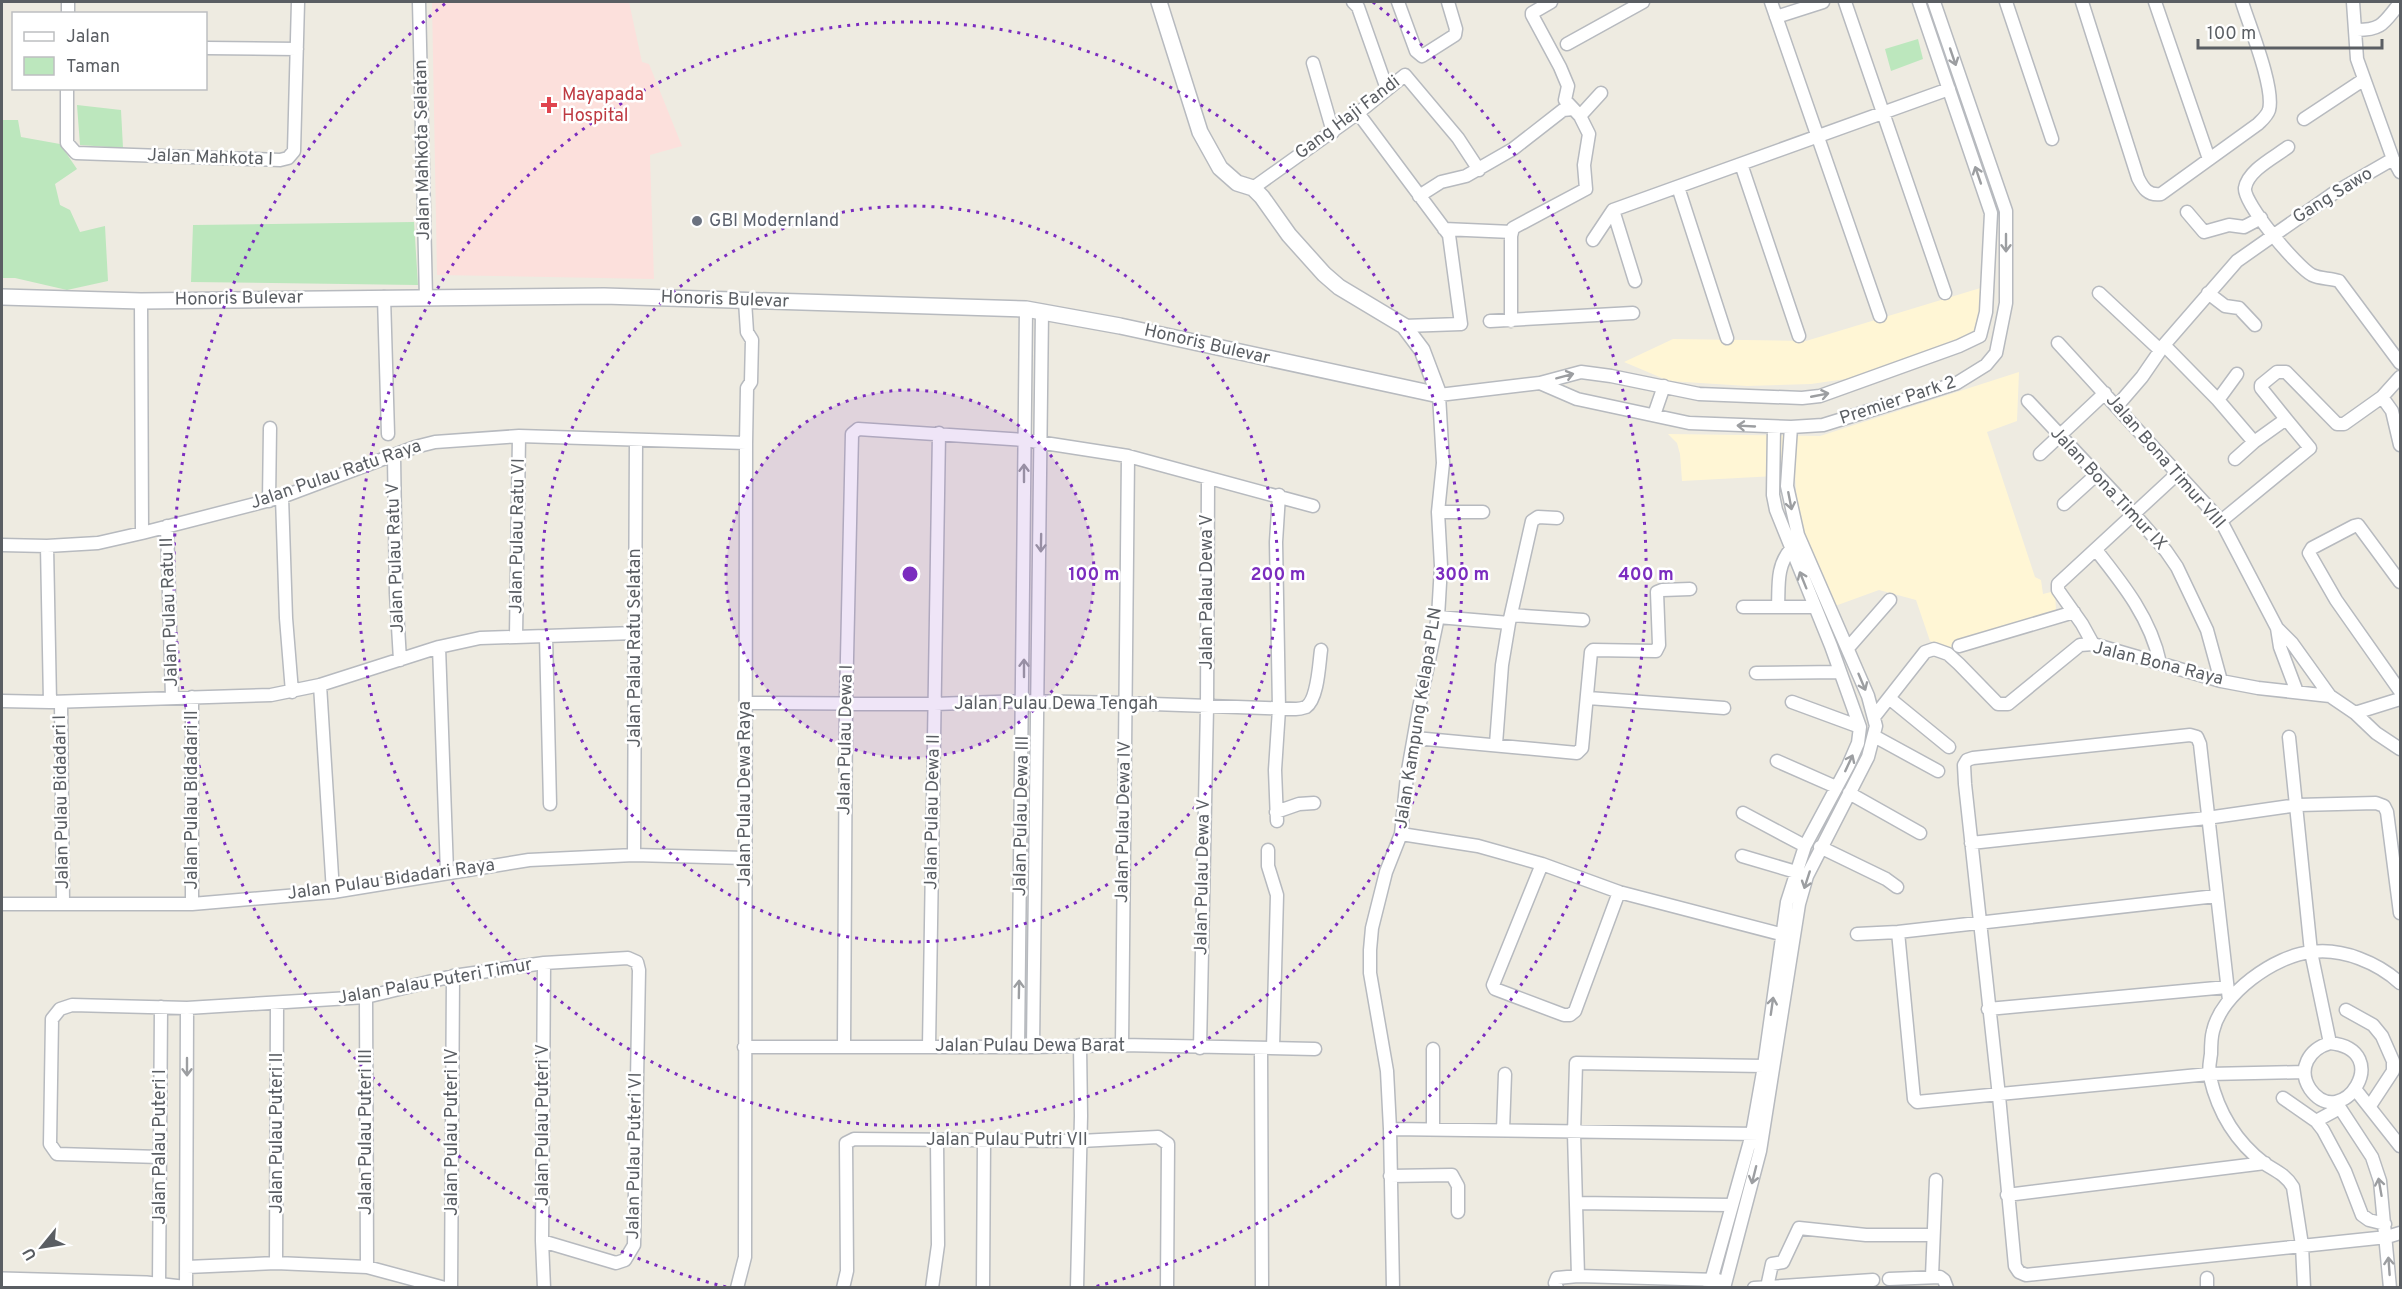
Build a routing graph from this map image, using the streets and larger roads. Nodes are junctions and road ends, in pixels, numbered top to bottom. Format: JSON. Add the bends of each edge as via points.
{"nodes":[{"id":1,"x":298,"y":2,"type":"edge"},
{"id":2,"x":419,"y":2,"type":"edge"},
{"id":3,"x":1159,"y":2,"type":"edge"},
{"id":4,"x":1353,"y":2,"type":"edge"},
{"id":5,"x":1398,"y":2,"type":"edge"},
{"id":6,"x":1449,"y":2,"type":"edge"},
{"id":7,"x":1551,"y":2,"type":"edge"},
{"id":8,"x":1643,"y":2,"type":"edge"},
{"id":9,"x":1771,"y":2,"type":"edge"},
{"id":10,"x":1823,"y":2,"type":"edge"},
{"id":11,"x":1845,"y":2,"type":"edge"},
{"id":12,"x":1920,"y":2,"type":"edge"},
{"id":13,"x":1934,"y":2,"type":"edge"},
{"id":14,"x":2006,"y":2,"type":"edge"},
{"id":15,"x":2082,"y":2,"type":"edge"},
{"id":16,"x":2155,"y":2,"type":"edge"},
{"id":17,"x":2242,"y":2,"type":"edge"},
{"id":18,"x":2353,"y":2,"type":"edge"},
{"id":19,"x":2400,"y":3,"type":"edge"},
{"id":20,"x":1776,"y":17,"type":"junction"},
{"id":21,"x":2356,"y":30,"type":"junction"},
{"id":22,"x":1567,"y":44,"type":"dead end"},
{"id":23,"x":207,"y":48,"type":"edge"},
{"id":24,"x":297,"y":49,"type":"junction"},
{"id":25,"x":1313,"y":63,"type":"dead end"},
{"id":26,"x":2363,"y":80,"type":"junction"},
{"id":27,"x":1387,"y":89,"type":"junction"},
{"id":28,"x":1949,"y":89,"type":"junction"},
{"id":29,"x":67,"y":90,"type":"edge"},
{"id":30,"x":1602,"y":93,"type":"dead end"},
{"id":31,"x":1358,"y":113,"type":"junction"},
{"id":32,"x":1577,"y":113,"type":"junction"},
{"id":33,"x":1883,"y":113,"type":"junction"},
{"id":34,"x":2304,"y":119,"type":"dead end"},
{"id":35,"x":1333,"y":132,"type":"junction"},
{"id":36,"x":1818,"y":137,"type":"junction"},
{"id":37,"x":2052,"y":139,"type":"dead end"},
{"id":38,"x":2288,"y":147,"type":"dead end"},
{"id":39,"x":2209,"y":159,"type":"junction"},
{"id":40,"x":2393,"y":159,"type":"junction"},
{"id":41,"x":1741,"y":164,"type":"junction"},
{"id":42,"x":1479,"y":170,"type":"junction"},
{"id":43,"x":2400,"y":172,"type":"edge"},
{"id":44,"x":1678,"y":187,"type":"junction"},
{"id":45,"x":1253,"y":188,"type":"junction"},
{"id":46,"x":1419,"y":196,"type":"junction"},
{"id":47,"x":1613,"y":210,"type":"junction"},
{"id":48,"x":2187,"y":212,"type":"dead end"},
{"id":49,"x":2261,"y":218,"type":"junction"},
{"id":50,"x":1444,"y":229,"type":"junction"},
{"id":51,"x":1512,"y":232,"type":"junction"},
{"id":52,"x":2273,"y":234,"type":"junction"},
{"id":53,"x":1593,"y":240,"type":"dead end"},
{"id":54,"x":1635,"y":281,"type":"dead end"},
{"id":55,"x":1945,"y":293,"type":"dead end"},
{"id":56,"x":2099,"y":293,"type":"dead end"},
{"id":57,"x":2208,"y":293,"type":"junction"},
{"id":58,"x":2,"y":297,"type":"edge"},
{"id":59,"x":384,"y":297,"type":"junction"},
{"id":60,"x":426,"y":298,"type":"junction"},
{"id":61,"x":141,"y":301,"type":"junction"},
{"id":62,"x":746,"y":301,"type":"junction"},
{"id":63,"x":1026,"y":309,"type":"junction"},
{"id":64,"x":1042,"y":311,"type":"junction"},
{"id":65,"x":1633,"y":313,"type":"dead end"},
{"id":66,"x":1880,"y":316,"type":"dead end"},
{"id":67,"x":1490,"y":321,"type":"dead end"},
{"id":68,"x":1511,"y":321,"type":"junction"},
{"id":69,"x":2255,"y":325,"type":"dead end"},
{"id":70,"x":1404,"y":326,"type":"junction"},
{"id":71,"x":1799,"y":336,"type":"dead end"},
{"id":72,"x":1980,"y":336,"type":"junction"},
{"id":73,"x":1727,"y":338,"type":"dead end"},
{"id":74,"x":2058,"y":343,"type":"dead end"},
{"id":75,"x":2162,"y":347,"type":"junction"},
{"id":76,"x":1996,"y":352,"type":"junction"},
{"id":77,"x":2400,"y":363,"type":"edge"},
{"id":78,"x":2237,"y":374,"type":"dead end"},
{"id":79,"x":2400,"y":377,"type":"edge"},
{"id":80,"x":1540,"y":383,"type":"junction"},
{"id":81,"x":1664,"y":386,"type":"junction"},
{"id":82,"x":2105,"y":393,"type":"junction"},
{"id":83,"x":1439,"y":395,"type":"junction"},
{"id":84,"x":2382,"y":397,"type":"junction"},
{"id":85,"x":2217,"y":400,"type":"junction"},
{"id":86,"x":2028,"y":401,"type":"dead end"},
{"id":87,"x":2118,"y":406,"type":"junction"},
{"id":88,"x":1654,"y":415,"type":"junction"},
{"id":89,"x":2286,"y":419,"type":"junction"},
{"id":90,"x":1774,"y":427,"type":"junction"},
{"id":91,"x":1791,"y":427,"type":"junction"},
{"id":92,"x":270,"y":428,"type":"dead end"},
{"id":93,"x":939,"y":433,"type":"junction"},
{"id":94,"x":388,"y":434,"type":"dead end"},
{"id":95,"x":519,"y":436,"type":"junction"},
{"id":96,"x":2060,"y":436,"type":"junction"},
{"id":97,"x":636,"y":440,"type":"junction"},
{"id":98,"x":1025,"y":440,"type":"junction"},
{"id":99,"x":2254,"y":442,"type":"junction"},
{"id":100,"x":746,"y":443,"type":"junction"},
{"id":101,"x":1042,"y":443,"type":"junction"},
{"id":102,"x":2400,"y":445,"type":"edge"},
{"id":103,"x":2040,"y":454,"type":"dead end"},
{"id":104,"x":394,"y":456,"type":"junction"},
{"id":105,"x":1128,"y":456,"type":"junction"},
{"id":106,"x":2235,"y":459,"type":"dead end"},
{"id":107,"x":2178,"y":473,"type":"junction"},
{"id":108,"x":2096,"y":475,"type":"junction"},
{"id":109,"x":1208,"y":478,"type":"junction"},
{"id":110,"x":1279,"y":495,"type":"junction"},
{"id":111,"x":282,"y":497,"type":"junction"},
{"id":112,"x":269,"y":501,"type":"junction"},
{"id":113,"x":2064,"y":504,"type":"dead end"},
{"id":114,"x":1313,"y":506,"type":"dead end"},
{"id":115,"x":1483,"y":512,"type":"dead end"},
{"id":116,"x":1438,"y":513,"type":"junction"},
{"id":117,"x":2134,"y":514,"type":"junction"},
{"id":118,"x":1557,"y":518,"type":"dead end"},
{"id":119,"x":2221,"y":521,"type":"junction"},
{"id":120,"x":167,"y":526,"type":"junction"},
{"id":121,"x":142,"y":533,"type":"junction"},
{"id":122,"x":2,"y":545,"type":"edge"},
{"id":123,"x":47,"y":546,"type":"junction"},
{"id":124,"x":1791,"y":549,"type":"junction"},
{"id":125,"x":2096,"y":550,"type":"junction"},
{"id":126,"x":2400,"y":578,"type":"edge"},
{"id":127,"x":1690,"y":589,"type":"dead end"},
{"id":128,"x":1890,"y":600,"type":"dead end"},
{"id":129,"x":1743,"y":607,"type":"dead end"},
{"id":130,"x":1778,"y":607,"type":"junction"},
{"id":131,"x":1814,"y":607,"type":"junction"},
{"id":132,"x":2074,"y":612,"type":"junction"},
{"id":133,"x":1438,"y":617,"type":"junction"},
{"id":134,"x":1510,"y":619,"type":"junction"},
{"id":135,"x":1583,"y":620,"type":"dead end"},
{"id":136,"x":2277,"y":628,"type":"junction"},
{"id":137,"x":635,"y":633,"type":"junction"},
{"id":138,"x":516,"y":636,"type":"junction"},
{"id":139,"x":546,"y":636,"type":"junction"},
{"id":140,"x":1846,"y":644,"type":"junction"},
{"id":141,"x":2093,"y":644,"type":"junction"},
{"id":142,"x":1832,"y":646,"type":"junction"},
{"id":143,"x":1959,"y":646,"type":"dead end"},
{"id":144,"x":439,"y":647,"type":"junction"},
{"id":145,"x":1321,"y":650,"type":"dead end"},
{"id":146,"x":400,"y":660,"type":"junction"},
{"id":147,"x":2160,"y":663,"type":"junction"},
{"id":148,"x":1840,"y":672,"type":"junction"},
{"id":149,"x":1756,"y":674,"type":"dead end"},
{"id":150,"x":2221,"y":681,"type":"junction"},
{"id":151,"x":320,"y":685,"type":"junction"},
{"id":152,"x":2400,"y":690,"type":"edge"},
{"id":153,"x":292,"y":692,"type":"junction"},
{"id":154,"x":2297,"y":692,"type":"junction"},
{"id":155,"x":2330,"y":696,"type":"junction"},
{"id":156,"x":192,"y":697,"type":"junction"},
{"id":157,"x":172,"y":698,"type":"junction"},
{"id":158,"x":1588,"y":698,"type":"junction"},
{"id":159,"x":1889,"y":698,"type":"junction"},
{"id":160,"x":2400,"y":699,"type":"edge"},
{"id":161,"x":2,"y":701,"type":"edge"},
{"id":162,"x":1024,"y":701,"type":"junction"},
{"id":163,"x":55,"y":702,"type":"junction"},
{"id":164,"x":746,"y":702,"type":"junction"},
{"id":165,"x":1039,"y":702,"type":"junction"},
{"id":166,"x":1792,"y":702,"type":"dead end"},
{"id":167,"x":846,"y":703,"type":"junction"},
{"id":168,"x":1125,"y":703,"type":"junction"},
{"id":169,"x":934,"y":705,"type":"junction"},
{"id":170,"x":1207,"y":707,"type":"junction"},
{"id":171,"x":1724,"y":708,"type":"dead end"},
{"id":172,"x":1278,"y":709,"type":"junction"},
{"id":173,"x":2355,"y":713,"type":"junction"},
{"id":174,"x":1874,"y":717,"type":"junction"},
{"id":175,"x":1860,"y":727,"type":"junction"},
{"id":176,"x":1874,"y":736,"type":"junction"},
{"id":177,"x":2289,"y":737,"type":"dead end"},
{"id":178,"x":1415,"y":738,"type":"junction"},
{"id":179,"x":1496,"y":744,"type":"junction"},
{"id":180,"x":1949,"y":747,"type":"dead end"},
{"id":181,"x":2400,"y":749,"type":"edge"},
{"id":182,"x":1777,"y":761,"type":"dead end"},
{"id":183,"x":1938,"y":771,"type":"dead end"},
{"id":184,"x":1836,"y":787,"type":"junction"},
{"id":185,"x":1849,"y":793,"type":"junction"},
{"id":186,"x":1314,"y":803,"type":"dead end"},
{"id":187,"x":550,"y":804,"type":"dead end"},
{"id":188,"x":2298,"y":805,"type":"junction"},
{"id":189,"x":1824,"y":811,"type":"junction"},
{"id":190,"x":1743,"y":813,"type":"dead end"},
{"id":191,"x":2207,"y":818,"type":"junction"},
{"id":192,"x":1835,"y":819,"type":"junction"},
{"id":193,"x":1920,"y":833,"type":"dead end"},
{"id":194,"x":1401,"y":834,"type":"junction"},
{"id":195,"x":1971,"y":843,"type":"junction"},
{"id":196,"x":1805,"y":846,"type":"junction"},
{"id":197,"x":1820,"y":847,"type":"junction"},
{"id":198,"x":1268,"y":850,"type":"dead end"},
{"id":199,"x":634,"y":855,"type":"junction"},
{"id":200,"x":1742,"y":856,"type":"dead end"},
{"id":201,"x":745,"y":858,"type":"junction"},
{"id":202,"x":1542,"y":864,"type":"junction"},
{"id":203,"x":447,"y":872,"type":"junction"},
{"id":204,"x":1796,"y":872,"type":"junction"},
{"id":205,"x":1897,"y":887,"type":"dead end"},
{"id":206,"x":2399,"y":887,"type":"edge"},
{"id":207,"x":333,"y":892,"type":"junction"},
{"id":208,"x":1619,"y":892,"type":"junction"},
{"id":209,"x":2216,"y":896,"type":"junction"},
{"id":210,"x":63,"y":903,"type":"junction"},
{"id":211,"x":2,"y":904,"type":"edge"},
{"id":212,"x":192,"y":904,"type":"junction"},
{"id":213,"x":2400,"y":913,"type":"edge"},
{"id":214,"x":1980,"y":922,"type":"junction"},
{"id":215,"x":1898,"y":932,"type":"junction"},
{"id":216,"x":1857,"y":934,"type":"dead end"},
{"id":217,"x":1788,"y":936,"type":"junction"},
{"id":218,"x":2312,"y":951,"type":"junction"},
{"id":219,"x":637,"y":962,"type":"joint"},
{"id":220,"x":544,"y":963,"type":"junction"},
{"id":221,"x":453,"y":976,"type":"junction"},
{"id":222,"x":2400,"y":982,"type":"edge"},
{"id":223,"x":2228,"y":987,"type":"junction"},
{"id":224,"x":366,"y":997,"type":"junction"},
{"id":225,"x":2229,"y":1000,"type":"junction"},
{"id":226,"x":277,"y":1004,"type":"junction"},
{"id":227,"x":161,"y":1007,"type":"junction"},
{"id":228,"x":187,"y":1008,"type":"junction"},
{"id":229,"x":1988,"y":1009,"type":"junction"},
{"id":230,"x":2346,"y":1010,"type":"dead end"},
{"id":231,"x":2330,"y":1043,"type":"junction"},
{"id":232,"x":1080,"y":1045,"type":"junction"},
{"id":233,"x":1122,"y":1045,"type":"junction"},
{"id":234,"x":844,"y":1046,"type":"junction"},
{"id":235,"x":744,"y":1047,"type":"junction"},
{"id":236,"x":929,"y":1047,"type":"junction"},
{"id":237,"x":1018,"y":1047,"type":"junction"},
{"id":238,"x":1033,"y":1047,"type":"junction"},
{"id":239,"x":1200,"y":1048,"type":"junction"},
{"id":240,"x":1267,"y":1048,"type":"junction"},
{"id":241,"x":1315,"y":1049,"type":"dead end"},
{"id":242,"x":1434,"y":1049,"type":"dead end"},
{"id":243,"x":1764,"y":1066,"type":"junction"},
{"id":244,"x":2304,"y":1072,"type":"junction"},
{"id":245,"x":1505,"y":1074,"type":"dead end"},
{"id":246,"x":2209,"y":1074,"type":"junction"},
{"id":247,"x":2355,"y":1089,"type":"junction"},
{"id":248,"x":1999,"y":1096,"type":"junction"},
{"id":249,"x":2283,"y":1098,"type":"dead end"},
{"id":250,"x":2338,"y":1105,"type":"junction"},
{"id":251,"x":2370,"y":1106,"type":"junction"},
{"id":252,"x":2316,"y":1121,"type":"junction"},
{"id":253,"x":1433,"y":1128,"type":"junction"},
{"id":254,"x":1390,"y":1129,"type":"junction"},
{"id":255,"x":1503,"y":1130,"type":"junction"},
{"id":256,"x":1574,"y":1133,"type":"junction"},
{"id":257,"x":1757,"y":1134,"type":"junction"},
{"id":258,"x":937,"y":1141,"type":"junction"},
{"id":259,"x":984,"y":1141,"type":"junction"},
{"id":260,"x":1080,"y":1141,"type":"junction"},
{"id":261,"x":2400,"y":1146,"type":"edge"},
{"id":262,"x":160,"y":1157,"type":"junction"},
{"id":263,"x":2265,"y":1163,"type":"junction"},
{"id":264,"x":1390,"y":1176,"type":"junction"},
{"id":265,"x":1936,"y":1180,"type":"dead end"},
{"id":266,"x":2007,"y":1195,"type":"junction"},
{"id":267,"x":1576,"y":1203,"type":"junction"},
{"id":268,"x":1731,"y":1205,"type":"junction"},
{"id":269,"x":1458,"y":1212,"type":"dead end"},
{"id":270,"x":2385,"y":1224,"type":"junction"},
{"id":271,"x":2400,"y":1233,"type":"edge"},
{"id":272,"x":1933,"y":1235,"type":"junction"},
{"id":273,"x":2387,"y":1237,"type":"junction"},
{"id":274,"x":542,"y":1241,"type":"junction"},
{"id":275,"x":2302,"y":1245,"type":"junction"},
{"id":276,"x":276,"y":1263,"type":"junction"},
{"id":277,"x":187,"y":1267,"type":"junction"},
{"id":278,"x":367,"y":1267,"type":"junction"},
{"id":279,"x":1578,"y":1276,"type":"junction"},
{"id":280,"x":1932,"y":1276,"type":"junction"},
{"id":281,"x":1889,"y":1279,"type":"dead end"},
{"id":282,"x":2,"y":1280,"type":"edge"},
{"id":283,"x":1873,"y":1280,"type":"dead end"},
{"id":284,"x":1710,"y":1283,"type":"edge"},
{"id":285,"x":1725,"y":1285,"type":"edge"},
{"id":286,"x":159,"y":1286,"type":"edge"},
{"id":287,"x":181,"y":1287,"type":"edge"},
{"id":288,"x":186,"y":1287,"type":"edge"},
{"id":289,"x":445,"y":1287,"type":"edge"},
{"id":290,"x":451,"y":1287,"type":"edge"},
{"id":291,"x":544,"y":1287,"type":"edge"},
{"id":292,"x":737,"y":1287,"type":"edge"},
{"id":293,"x":843,"y":1287,"type":"edge"},
{"id":294,"x":932,"y":1287,"type":"edge"},
{"id":295,"x":983,"y":1287,"type":"edge"},
{"id":296,"x":1077,"y":1287,"type":"edge"},
{"id":297,"x":1167,"y":1287,"type":"edge"},
{"id":298,"x":1262,"y":1287,"type":"edge"},
{"id":299,"x":1393,"y":1287,"type":"edge"},
{"id":300,"x":1557,"y":1287,"type":"edge"},
{"id":301,"x":1755,"y":1287,"type":"edge"},
{"id":302,"x":1767,"y":1287,"type":"edge"},
{"id":303,"x":1947,"y":1287,"type":"edge"},
{"id":304,"x":2304,"y":1287,"type":"edge"},
{"id":305,"x":2391,"y":1287,"type":"edge"}],
"edges":[{"from":1,"to":24,"type":"street","name":"Jalan Mahkota I"},
{"from":2,"to":60,"type":"street","name":"Jalan Mahkota Selatan"},
{"from":3,"to":45,"type":"street","name":"Jalan Kampung Kelapa PLN","via":[[1209,151],[1237,183]]},
{"from":4,"to":27,"type":"street"},
{"from":5,"to":6,"type":"street","via":[[1416,51],[1425,56],[1455,35]]},
{"from":7,"to":32,"type":"street","via":[[1532,15],[1568,86],[1565,100]]},
{"from":8,"to":22,"type":"street"},
{"from":9,"to":20,"type":"street"},
{"from":10,"to":20,"type":"street"},
{"from":11,"to":33,"type":"street"},
{"from":12,"to":28,"type":"street"},
{"from":13,"to":76,"type":"street","one_way":true,"via":[[2006,211],[2006,303]]},
{"from":14,"to":37,"type":"street"},
{"from":15,"to":39,"type":"street","via":[[2141,185],[2153,195],[2160,194]]},
{"from":16,"to":39,"type":"street"},
{"from":17,"to":39,"type":"street","via":[[2267,84],[2268,112],[2258,124]]},
{"from":18,"to":21,"type":"street"},
{"from":19,"to":21,"type":"street","via":[[2381,26]]},
{"from":20,"to":36,"type":"street"},
{"from":21,"to":26,"type":"street","via":[[2357,59]]},
{"from":23,"to":24,"type":"street"},
{"from":24,"to":29,"type":"street","name":"Jalan Mahkota I","via":[[294,151],[280,160],[76,153],[67,142]]},
{"from":25,"to":35,"type":"street"},
{"from":26,"to":34,"type":"street"},
{"from":26,"to":40,"type":"street"},
{"from":27,"to":31,"type":"street","name":"Gang Haji Fandi"},
{"from":27,"to":42,"type":"street","name":"Gang Haji Fandi","via":[[1407,75]]},
{"from":28,"to":33,"type":"street"},
{"from":72,"to":28,"type":"street","one_way":true,"via":[[1986,312],[1991,213]]},
{"from":30,"to":32,"type":"street"},
{"from":31,"to":35,"type":"street","name":"Gang Haji Fandi"},
{"from":31,"to":46,"type":"street"},
{"from":32,"to":42,"type":"street","via":[[1563,110]]},
{"from":32,"to":51,"type":"street","via":[[1589,134],[1585,191],[1515,226]]},
{"from":33,"to":36,"type":"street"},
{"from":33,"to":55,"type":"street"},
{"from":35,"to":45,"type":"street","name":"Gang Haji Fandi"},
{"from":36,"to":41,"type":"street"},
{"from":36,"to":66,"type":"street"},
{"from":38,"to":49,"type":"street","via":[[2253,173],[2246,185],[2246,195]]},
{"from":40,"to":43,"type":"street"},
{"from":40,"to":52,"type":"street","name":"Gang Sawo"},
{"from":41,"to":44,"type":"street"},
{"from":41,"to":71,"type":"street"},
{"from":42,"to":46,"type":"street","via":[[1441,182]]},
{"from":44,"to":47,"type":"street"},
{"from":44,"to":73,"type":"street"},
{"from":45,"to":70,"type":"street","name":"Jalan Kampung Kelapa PLN","via":[[1324,274]]},
{"from":46,"to":50,"type":"street"},
{"from":47,"to":53,"type":"street"},
{"from":47,"to":54,"type":"street"},
{"from":48,"to":49,"type":"street","via":[[2204,232],[2229,225],[2244,227]]},
{"from":49,"to":52,"type":"street"},
{"from":50,"to":51,"type":"street"},
{"from":50,"to":70,"type":"street","via":[[1452,243],[1461,324]]},
{"from":51,"to":68,"type":"street"},
{"from":52,"to":57,"type":"street","name":"Gang Sawo","via":[[2237,261]]},
{"from":52,"to":77,"type":"street","via":[[2312,275],[2339,281]]},
{"from":56,"to":75,"type":"street"},
{"from":57,"to":69,"type":"street","via":[[2225,306],[2239,308]]},
{"from":57,"to":75,"type":"street","name":"Gang Sawo"},
{"from":58,"to":61,"type":"street","name":"Honoris Bulevar"},
{"from":59,"to":60,"type":"street","name":"Honoris Bulevar"},
{"from":59,"to":61,"type":"street","name":"Honoris Bulevar"},
{"from":59,"to":94,"type":"street"},
{"from":60,"to":62,"type":"street","name":"Honoris Bulevar","via":[[604,296]]},
{"from":61,"to":121,"type":"street"},
{"from":62,"to":63,"type":"street","name":"Honoris Bulevar"},
{"from":62,"to":100,"type":"street","name":"Jalan Pulau Dewa Raya","via":[[747,332],[752,340]]},
{"from":63,"to":64,"type":"street","name":"Honoris Bulevar"},
{"from":63,"to":98,"type":"street","name":"Jalan Pulau Dewa III"},
{"from":64,"to":83,"type":"street","name":"Honoris Bulevar"},
{"from":64,"to":101,"type":"street","name":"Jalan Pulau Dewa III"},
{"from":65,"to":68,"type":"street"},
{"from":67,"to":68,"type":"street"},
{"from":70,"to":83,"type":"street","name":"Jalan Kampung Kelapa PLN","via":[[1422,350]]},
{"from":72,"to":76,"type":"street"},
{"from":81,"to":72,"type":"street","name":"Premier Park 2","one_way":true,"via":[[1699,393],[1820,396]]},
{"from":74,"to":82,"type":"street","name":"Jalan Bona Timur VIII"},
{"from":75,"to":85,"type":"street"},
{"from":75,"to":87,"type":"street","name":"Gang Sawo"},
{"from":76,"to":91,"type":"street","name":"Premier Park 2","via":[[1986,365],[1957,383],[1823,425]]},
{"from":78,"to":85,"type":"street"},
{"from":79,"to":84,"type":"street"},
{"from":80,"to":81,"type":"street","name":"Premier Park 2","one_way":true,"via":[[1581,372]]},
{"from":80,"to":83,"type":"street","name":"Premier Park 2"},
{"from":80,"to":88,"type":"street","name":"Premier Park 2","via":[[1576,399]]},
{"from":81,"to":88,"type":"street"},
{"from":82,"to":87,"type":"street","name":"Jalan Bona Timur VIII"},
{"from":82,"to":96,"type":"street"},
{"from":83,"to":116,"type":"street","name":"Jalan Kampung Kelapa PLN","via":[[1443,463]]},
{"from":84,"to":89,"type":"street","via":[[2344,424],[2337,424],[2286,372],[2280,371],[2261,388]]},
{"from":84,"to":102,"type":"street","via":[[2392,411]]},
{"from":85,"to":99,"type":"street"},
{"from":86,"to":96,"type":"street","name":"Jalan Bona Timur IX"},
{"from":87,"to":107,"type":"street","name":"Jalan Bona Timur VIII"},
{"from":90,"to":88,"type":"street","name":"Premier Park 2","one_way":true,"via":[[1689,423]]},
{"from":89,"to":99,"type":"street"},
{"from":89,"to":119,"type":"street","via":[[2310,448]]},
{"from":90,"to":91,"type":"street","name":"Premier Park 2"},
{"from":90,"to":124,"type":"street","via":[[1773,495]]},
{"from":91,"to":140,"type":"street","one_way":true,"via":[[1787,486],[1798,535]]},
{"from":92,"to":112,"type":"street"},
{"from":93,"to":98,"type":"street"},
{"from":93,"to":167,"type":"street","name":"Jalan Pulau Dewa I","via":[[858,429],[852,434]]},
{"from":93,"to":169,"type":"street","name":"Jalan Pulau Dewa II"},
{"from":95,"to":97,"type":"street","name":"Jalan Pulau Ratu Raya"},
{"from":95,"to":104,"type":"street","name":"Jalan Pulau Ratu Raya","via":[[435,442]]},
{"from":95,"to":138,"type":"street","name":"Jalan Pulau Ratu VI"},
{"from":96,"to":103,"type":"street"},
{"from":96,"to":108,"type":"street","name":"Jalan Bona Timur IX"},
{"from":97,"to":100,"type":"street","name":"Jalan Pulau Ratu Raya"},
{"from":97,"to":137,"type":"street","name":"Jalan Palau Ratu Selatan"},
{"from":98,"to":101,"type":"street"},
{"from":162,"to":98,"type":"street","name":"Jalan Pulau Dewa III","one_way":true},
{"from":99,"to":106,"type":"street"},
{"from":100,"to":164,"type":"street","name":"Jalan Pulau Dewa Raya"},
{"from":101,"to":105,"type":"street"},
{"from":101,"to":165,"type":"street","name":"Jalan Pulau Dewa III","one_way":true},
{"from":104,"to":111,"type":"street","name":"Jalan Pulau Ratu Raya"},
{"from":104,"to":146,"type":"street","name":"Jalan Pulau Ratu V"},
{"from":105,"to":109,"type":"street"},
{"from":105,"to":168,"type":"street","name":"Jalan Pulau Dewa IV"},
{"from":107,"to":117,"type":"street"},
{"from":107,"to":119,"type":"street","name":"Jalan Bona Timur VIII"},
{"from":108,"to":113,"type":"street"},
{"from":108,"to":117,"type":"street","name":"Jalan Bona Timur IX"},
{"from":109,"to":110,"type":"street"},
{"from":109,"to":170,"type":"street","name":"Jalan Palau Dewa V"},
{"from":110,"to":114,"type":"street"},
{"from":110,"to":172,"type":"street"},
{"from":111,"to":112,"type":"street","name":"Jalan Pulau Ratu Raya"},
{"from":111,"to":153,"type":"street"},
{"from":112,"to":120,"type":"street","name":"Jalan Pulau Ratu Raya"},
{"from":115,"to":116,"type":"street"},
{"from":116,"to":133,"type":"street","name":"Jalan Kampung Kelapa PLN"},
{"from":117,"to":125,"type":"street"},
{"from":117,"to":150,"type":"street","name":"Jalan Bona Timur IX","via":[[2177,567],[2206,630]]},
{"from":118,"to":134,"type":"street","via":[[1532,520]]},
{"from":119,"to":136,"type":"street","name":"Jalan Bona Timur VIII"},
{"from":120,"to":121,"type":"street","name":"Jalan Pulau Ratu Raya"},
{"from":120,"to":157,"type":"street","name":"Jalan Pulau Ratu II"},
{"from":121,"to":123,"type":"street","name":"Jalan Pulau Ratu Raya","via":[[98,543]]},
{"from":122,"to":123,"type":"street","name":"Jalan Pulau Ratu Raya"},
{"from":123,"to":163,"type":"street","name":"Jalan Pulau Bidadari I"},
{"from":124,"to":130,"type":"street","via":[[1779,570]]},
{"from":131,"to":124,"type":"street","one_way":true},
{"from":125,"to":132,"type":"street","via":[[2058,584]]},
{"from":125,"to":147,"type":"street","via":[[2132,597]]},
{"from":126,"to":152,"type":"street","via":[[2358,525],[2308,553]]},
{"from":127,"to":158,"type":"street","via":[[1657,592],[1656,651],[1593,650]]},
{"from":128,"to":140,"type":"street"},
{"from":129,"to":130,"type":"street"},
{"from":130,"to":131,"type":"street"},
{"from":131,"to":142,"type":"street"},
{"from":132,"to":141,"type":"street"},
{"from":132,"to":143,"type":"street"},
{"from":133,"to":134,"type":"street"},
{"from":133,"to":178,"type":"street","name":"Jalan Kampung Kelapa PLN"},
{"from":134,"to":135,"type":"street"},
{"from":134,"to":179,"type":"street"},
{"from":136,"to":154,"type":"street","name":"Jalan Bona Timur VIII"},
{"from":136,"to":155,"type":"street"},
{"from":137,"to":139,"type":"street"},
{"from":137,"to":199,"type":"street","name":"Jalan Palau Ratu Selatan"},
{"from":138,"to":139,"type":"street"},
{"from":138,"to":144,"type":"street","via":[[480,638]]},
{"from":139,"to":187,"type":"street"},
{"from":140,"to":142,"type":"street"},
{"from":140,"to":174,"type":"street","one_way":true},
{"from":141,"to":147,"type":"street","name":"Jalan Bona Raya"},
{"from":141,"to":159,"type":"street","name":"Jalan Bona Raya","via":[[2080,645],[2007,704],[1998,704],[1948,654],[1934,649],[1925,652]]},
{"from":142,"to":148,"type":"street"},
{"from":144,"to":146,"type":"street"},
{"from":144,"to":203,"type":"street"},
{"from":145,"to":172,"type":"street","name":"Jalan Pulau Dewa Tengah","via":[[1311,701],[1296,710]]},
{"from":146,"to":151,"type":"street"},
{"from":147,"to":150,"type":"street","name":"Jalan Bona Raya"},
{"from":148,"to":149,"type":"street"},
{"from":148,"to":175,"type":"street"},
{"from":150,"to":154,"type":"street","name":"Jalan Bona Raya"},
{"from":151,"to":153,"type":"street"},
{"from":151,"to":207,"type":"street"},
{"from":153,"to":156,"type":"street"},
{"from":154,"to":155,"type":"street","name":"Jalan Bona Raya"},
{"from":155,"to":173,"type":"street","name":"Jalan Bona Raya"},
{"from":156,"to":157,"type":"street"},
{"from":156,"to":212,"type":"street","name":"Jalan Pulau Bidadari II"},
{"from":157,"to":163,"type":"street"},
{"from":158,"to":171,"type":"street"},
{"from":158,"to":179,"type":"street","via":[[1582,748],[1577,753]]},
{"from":159,"to":174,"type":"street","name":"Jalan Bona Raya"},
{"from":159,"to":180,"type":"street"},
{"from":160,"to":173,"type":"street"},
{"from":161,"to":163,"type":"street"},
{"from":162,"to":165,"type":"street","name":"Jalan Pulau Dewa Tengah"},
{"from":162,"to":169,"type":"street","name":"Jalan Pulau Dewa Tengah"},
{"from":237,"to":162,"type":"street","name":"Jalan Pulau Dewa III","one_way":true},
{"from":163,"to":210,"type":"street","name":"Jalan Pulau Bidadari I"},
{"from":164,"to":167,"type":"street","name":"Jalan Pulau Dewa Tengah"},
{"from":164,"to":201,"type":"street","name":"Jalan Pulau Dewa Raya"},
{"from":165,"to":168,"type":"street","name":"Jalan Pulau Dewa Tengah"},
{"from":165,"to":238,"type":"street","name":"Jalan Pulau Dewa III"},
{"from":166,"to":175,"type":"street"},
{"from":167,"to":169,"type":"street","name":"Jalan Pulau Dewa Tengah"},
{"from":167,"to":234,"type":"street","name":"Jalan Pulau Dewa I"},
{"from":168,"to":170,"type":"street","name":"Jalan Pulau Dewa Tengah"},
{"from":168,"to":233,"type":"street","name":"Jalan Pulau Dewa IV"},
{"from":169,"to":236,"type":"street","name":"Jalan Pulau Dewa II"},
{"from":170,"to":172,"type":"street","name":"Jalan Pulau Dewa Tengah"},
{"from":170,"to":239,"type":"street","name":"Jalan Pulau Dewa V"},
{"from":172,"to":186,"type":"street","via":[[1276,816],[1299,804]]},
{"from":173,"to":181,"type":"street","name":"Jalan Bona Raya"},
{"from":174,"to":176,"type":"street"},
{"from":184,"to":175,"type":"street","one_way":true,"via":[[1858,743]]},
{"from":176,"to":183,"type":"street"},
{"from":176,"to":185,"type":"street"},
{"from":177,"to":188,"type":"street"},
{"from":178,"to":179,"type":"street"},
{"from":178,"to":194,"type":"street","name":"Jalan Kampung Kelapa PLN"},
{"from":182,"to":184,"type":"street"},
{"from":184,"to":189,"type":"street"},
{"from":185,"to":192,"type":"street"},
{"from":185,"to":193,"type":"street"},
{"from":188,"to":191,"type":"street"},
{"from":188,"to":206,"type":"street","via":[[2384,806]]},
{"from":188,"to":218,"type":"street"},
{"from":189,"to":192,"type":"street"},
{"from":189,"to":196,"type":"street"},
{"from":190,"to":196,"type":"street"},
{"from":191,"to":195,"type":"street"},
{"from":191,"to":195,"type":"street","via":[[2200,744],[2197,737],[2190,735],[1967,760],[1964,765]]},
{"from":191,"to":209,"type":"street"},
{"from":192,"to":197,"type":"street"},
{"from":194,"to":202,"type":"street","via":[[1478,846]]},
{"from":194,"to":254,"type":"street","name":"Jalan Kampung Kelapa PLN","via":[[1386,872],[1370,950],[1370,973],[1387,1071]]},
{"from":195,"to":214,"type":"street"},
{"from":196,"to":204,"type":"street"},
{"from":197,"to":205,"type":"street"},
{"from":197,"to":217,"type":"street","one_way":true},
{"from":198,"to":240,"type":"street","via":[[1268,866],[1277,895]]},
{"from":199,"to":201,"type":"street","name":"Jalan Pulau Bidadari Raya"},
{"from":199,"to":203,"type":"street","name":"Jalan Pulau Bidadari Raya","via":[[529,861]]},
{"from":200,"to":204,"type":"street"},
{"from":201,"to":235,"type":"street","name":"Jalan Pulau Dewa Raya"},
{"from":202,"to":208,"type":"street"},
{"from":202,"to":208,"type":"street","via":[[1493,985],[1564,1015],[1575,1011]]},
{"from":203,"to":207,"type":"street","name":"Jalan Pulau Bidadari Raya"},
{"from":204,"to":217,"type":"street","via":[[1787,902]]},
{"from":206,"to":213,"type":"street"},
{"from":207,"to":212,"type":"street","name":"Jalan Pulau Bidadari Raya"},
{"from":208,"to":217,"type":"street"},
{"from":209,"to":214,"type":"street"},
{"from":209,"to":223,"type":"street"},
{"from":210,"to":211,"type":"street","name":"Jalan Pulau Bidadari Raya"},
{"from":210,"to":212,"type":"street","name":"Jalan Pulau Bidadari Raya"},
{"from":214,"to":215,"type":"street"},
{"from":214,"to":229,"type":"street"},
{"from":215,"to":216,"type":"street"},
{"from":215,"to":248,"type":"street","via":[[1915,1101]]},
{"from":243,"to":217,"type":"street","one_way":true},
{"from":217,"to":257,"type":"street"},
{"from":218,"to":222,"type":"street","via":[[2362,959]]},
{"from":218,"to":225,"type":"street","via":[[2256,974]]},
{"from":218,"to":231,"type":"street"},
{"from":219,"to":220,"type":"street","name":"Jalan Palau Puteri Timur","via":[[628,958]]},
{"from":219,"to":274,"type":"street","name":"Jalan Pulau Puteri VI","via":[[634,1245],[626,1260],[616,1263]]},
{"from":220,"to":221,"type":"street","name":"Jalan Palau Puteri Timur"},
{"from":220,"to":274,"type":"street","name":"Jalan Pulau Puteri V"},
{"from":221,"to":224,"type":"street","name":"Jalan Palau Puteri Timur"},
{"from":221,"to":290,"type":"street","name":"Jalan Pulau Puteri IV"},
{"from":223,"to":225,"type":"street"},
{"from":223,"to":229,"type":"street"},
{"from":224,"to":226,"type":"street","name":"Jalan Palau Puteri Timur"},
{"from":224,"to":278,"type":"street","name":"Jalan Pulau Puteri III"},
{"from":225,"to":246,"type":"street","via":[[2213,1029]]},
{"from":226,"to":228,"type":"street","name":"Jalan Palau Puteri Timur"},
{"from":226,"to":276,"type":"street","name":"Jalan Pulau Puteri II"},
{"from":227,"to":228,"type":"street","name":"Jalan Palau Puteri Timur"},
{"from":227,"to":262,"type":"street","name":"Jalan Palau Puteri I"},
{"from":227,"to":262,"type":"street","name":"Jalan Palau Puteri Timur","via":[[60,1008],[52,1019],[51,1133],[51,1144],[57,1154]]},
{"from":228,"to":277,"type":"street","name":"Jalan Palau Puteri I","one_way":true},
{"from":229,"to":248,"type":"street"},
{"from":230,"to":251,"type":"street","via":[[2373,1026],[2393,1061],[2393,1071]]},
{"from":231,"to":244,"type":"street","via":[[2312,1053]]},
{"from":231,"to":247,"type":"street","via":[[2341,1044],[2358,1059],[2362,1070]]},
{"from":232,"to":233,"type":"street","name":"Jalan Pulau Dewa Barat"},
{"from":232,"to":238,"type":"street","name":"Jalan Pulau Dewa Barat"},
{"from":232,"to":260,"type":"street"},
{"from":233,"to":239,"type":"street","name":"Jalan Pulau Dewa Barat"},
{"from":234,"to":235,"type":"street","name":"Jalan Pulau Dewa Barat"},
{"from":234,"to":236,"type":"street","name":"Jalan Pulau Dewa Barat"},
{"from":235,"to":292,"type":"street","name":"Jalan Pulau Dewa Raya","via":[[745,1257]]},
{"from":236,"to":237,"type":"street","name":"Jalan Pulau Dewa Barat"},
{"from":237,"to":238,"type":"street","name":"Jalan Pulau Dewa Barat"},
{"from":239,"to":240,"type":"street","name":"Jalan Pulau Dewa Barat"},
{"from":240,"to":241,"type":"street","name":"Jalan Pulau Dewa Barat"},
{"from":240,"to":298,"type":"street"},
{"from":242,"to":253,"type":"street"},
{"from":243,"to":256,"type":"street","via":[[1579,1061],[1575,1068]]},
{"from":243,"to":257,"type":"street"},
{"from":244,"to":246,"type":"street"},
{"from":244,"to":250,"type":"street","via":[[2313,1093]]},
{"from":245,"to":255,"type":"street"},
{"from":246,"to":248,"type":"street"},
{"from":246,"to":263,"type":"street","via":[[2220,1111],[2240,1140]]},
{"from":247,"to":250,"type":"street"},
{"from":247,"to":251,"type":"street"},
{"from":248,"to":266,"type":"street"},
{"from":249,"to":252,"type":"street"},
{"from":250,"to":252,"type":"street"},
{"from":270,"to":250,"type":"street","one_way":true,"via":[[2380,1181],[2372,1157]]},
{"from":251,"to":261,"type":"street"},
{"from":252,"to":270,"type":"street","via":[[2345,1170],[2362,1215]]},
{"from":253,"to":254,"type":"street"},
{"from":253,"to":255,"type":"street"},
{"from":254,"to":264,"type":"street","name":"Jalan Kampung Kelapa PLN"},
{"from":255,"to":256,"type":"street"},
{"from":256,"to":257,"type":"street"},
{"from":256,"to":267,"type":"street"},
{"from":257,"to":268,"type":"street"},
{"from":257,"to":285,"type":"street","one_way":true},
{"from":258,"to":259,"type":"street","name":"Jalan Pulau Putri VII"},
{"from":258,"to":293,"type":"street","name":"Jalan Pulau Putri VII","via":[[854,1139],[846,1143],[847,1271]]},
{"from":258,"to":294,"type":"street","via":[[938,1245]]},
{"from":259,"to":260,"type":"street","name":"Jalan Pulau Putri VII"},
{"from":259,"to":295,"type":"street"},
{"from":260,"to":296,"type":"street"},
{"from":260,"to":297,"type":"street","name":"Jalan Pulau Putri VII","via":[[1158,1137],[1168,1144]]},
{"from":262,"to":286,"type":"street","name":"Jalan Palau Puteri I"},
{"from":263,"to":266,"type":"street"},
{"from":263,"to":275,"type":"street","via":[[2284,1175],[2293,1187]]},
{"from":264,"to":269,"type":"street","via":[[1452,1175],[1458,1186]]},
{"from":264,"to":299,"type":"street","name":"Jalan Kampung Kelapa PLN"},
{"from":265,"to":272,"type":"street"},
{"from":266,"to":275,"type":"street","via":[[2015,1266],[2026,1275]]},
{"from":267,"to":268,"type":"street"},
{"from":267,"to":279,"type":"street"},
{"from":268,"to":284,"type":"street"},
{"from":270,"to":273,"type":"street"},
{"from":271,"to":273,"type":"street"},
{"from":272,"to":280,"type":"street"},
{"from":272,"to":302,"type":"street","via":[[1866,1235],[1799,1227],[1783,1262],[1772,1264]]},
{"from":273,"to":275,"type":"street"},
{"from":305,"to":273,"type":"street","one_way":true},
{"from":274,"to":291,"type":"street","name":"Jalan Pulau Puteri V"},
{"from":275,"to":304,"type":"street"},
{"from":276,"to":277,"type":"street"},
{"from":276,"to":278,"type":"street"},
{"from":277,"to":288,"type":"street","name":"Jalan Palau Puteri I"},
{"from":278,"to":289,"type":"street"},
{"from":279,"to":284,"type":"street"},
{"from":279,"to":300,"type":"street","via":[[1557,1278]]},
{"from":280,"to":281,"type":"street"},
{"from":280,"to":303,"type":"street","via":[[1943,1278]]},
{"from":282,"to":286,"type":"street"},
{"from":283,"to":302,"type":"street"},
{"from":284,"to":285,"type":"street"},
{"from":286,"to":287,"type":"street"},
{"from":301,"to":302,"type":"street"}]}
